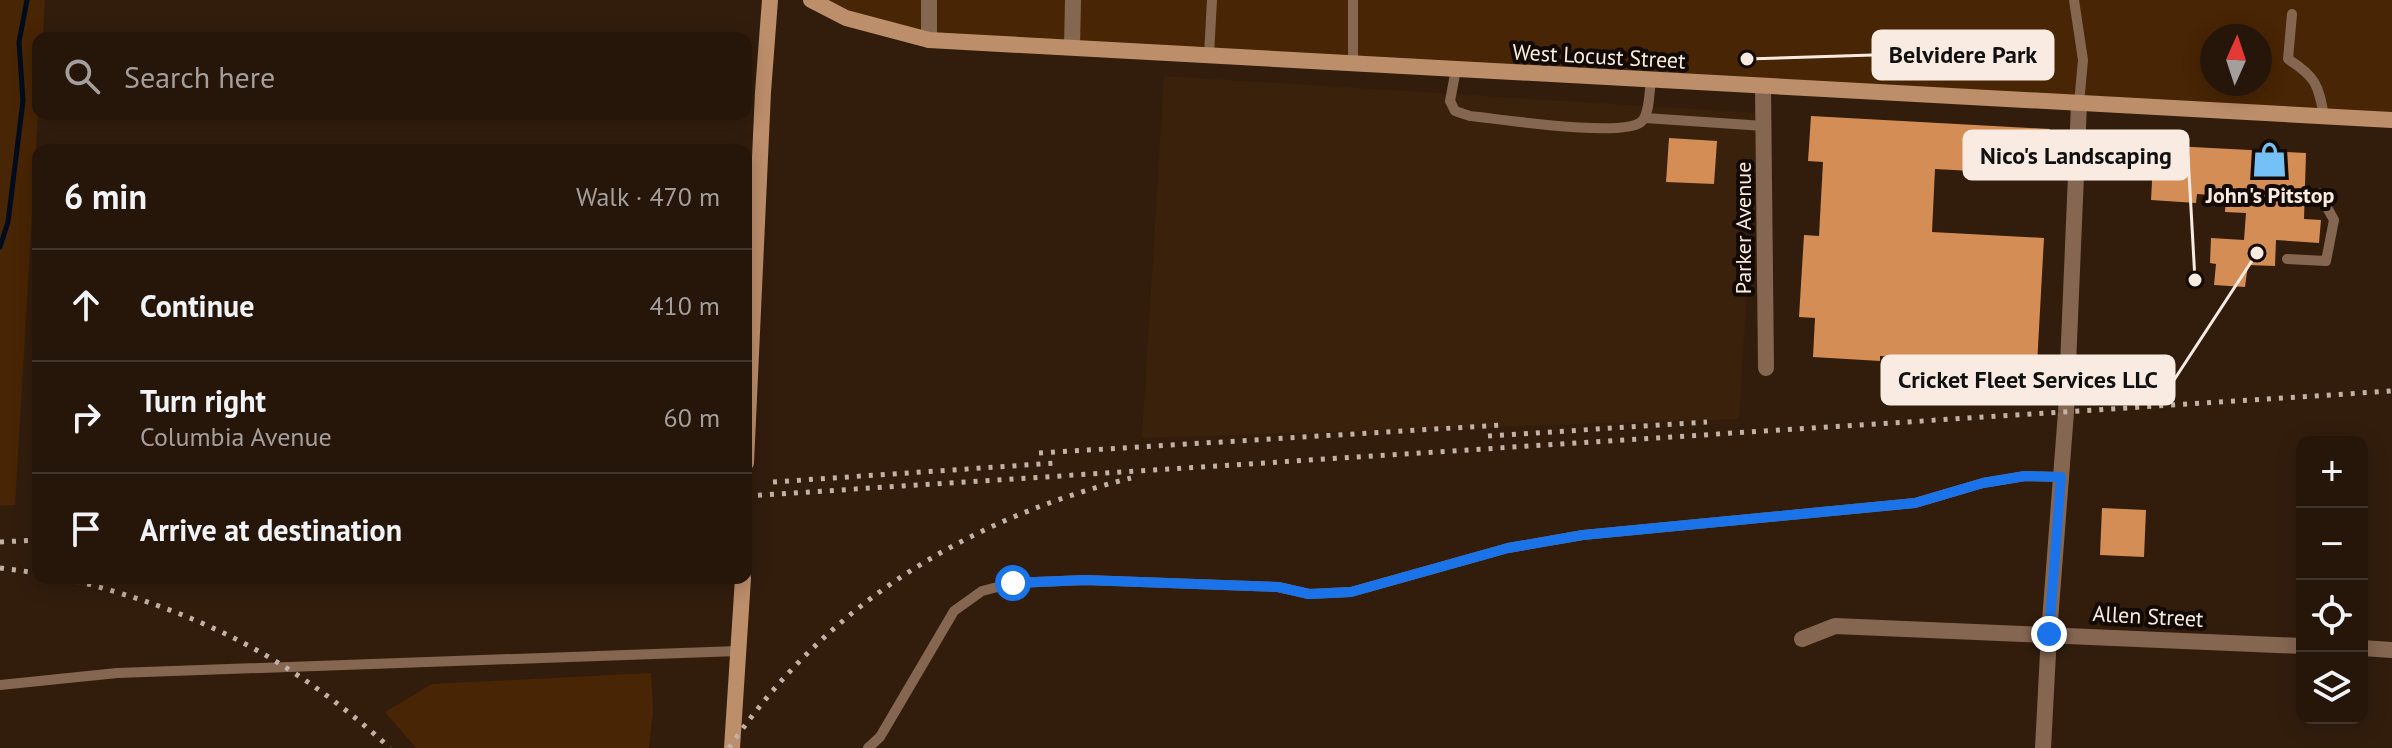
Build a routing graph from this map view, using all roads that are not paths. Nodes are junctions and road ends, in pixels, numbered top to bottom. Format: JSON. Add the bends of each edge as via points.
{"nodes":[{"id":1,"x":770,"y":0,"type":"edge"},
{"id":2,"x":811,"y":0,"type":"edge"},
{"id":3,"x":929,"y":0,"type":"edge"},
{"id":4,"x":1073,"y":0,"type":"edge"},
{"id":5,"x":1212,"y":0,"type":"edge"},
{"id":6,"x":1353,"y":0,"type":"edge"},
{"id":7,"x":2074,"y":0,"type":"edge"},
{"id":8,"x":2292,"y":14,"type":"dead end"},
{"id":9,"x":929,"y":40,"type":"junction"},
{"id":10,"x":1072,"y":47,"type":"junction"},
{"id":11,"x":1209,"y":55,"type":"junction"},
{"id":12,"x":1353,"y":63,"type":"junction"},
{"id":13,"x":1456,"y":69,"type":"junction"},
{"id":14,"x":1651,"y":81,"type":"junction"},
{"id":15,"x":1763,"y":87,"type":"junction"},
{"id":16,"x":2079,"y":104,"type":"junction"},
{"id":17,"x":2324,"y":116,"type":"junction"},
{"id":18,"x":1645,"y":118,"type":"junction"},
{"id":19,"x":2392,"y":120,"type":"edge"},
{"id":20,"x":1764,"y":126,"type":"junction"},
{"id":21,"x":2319,"y":193,"type":"dead end"},
{"id":22,"x":2287,"y":259,"type":"dead end"},
{"id":23,"x":752,"y":332,"type":"edge"},
{"id":24,"x":1766,"y":368,"type":"dead end"},
{"id":25,"x":2061,"y":477,"type":"junction"},
{"id":26,"x":743,"y":584,"type":"edge"},
{"id":27,"x":2049,"y":634,"type":"junction"},
{"id":28,"x":1802,"y":639,"type":"dead end"},
{"id":29,"x":2296,"y":646,"type":"edge"},
{"id":30,"x":2368,"y":648,"type":"edge"},
{"id":31,"x":2392,"y":650,"type":"edge"},
{"id":32,"x":738,"y":651,"type":"junction"},
{"id":33,"x":0,"y":685,"type":"edge"},
{"id":34,"x":732,"y":748,"type":"edge"},
{"id":35,"x":868,"y":748,"type":"edge"},
{"id":36,"x":2043,"y":748,"type":"edge"}],
"edges":[{"from":1,"to":23,"type":"street"},
{"from":2,"to":9,"type":"street","name":"West Locust Street","via":[[846,18]]},
{"from":3,"to":9,"type":"street"},
{"from":4,"to":10,"type":"street"},
{"from":5,"to":11,"type":"lane"},
{"from":6,"to":12,"type":"lane"},
{"from":7,"to":16,"type":"lane","via":[[2083,60]]},
{"from":8,"to":17,"type":"lane","via":[[2288,59],[2310,73]]},
{"from":9,"to":10,"type":"street","name":"West Locust Street"},
{"from":10,"to":11,"type":"street","name":"West Locust Street"},
{"from":11,"to":12,"type":"street","name":"West Locust Street"},
{"from":12,"to":13,"type":"street","name":"West Locust Street"},
{"from":13,"to":14,"type":"street","name":"West Locust Street"},
{"from":13,"to":18,"type":"lane","via":[[1450,101],[1455,111],[1470,116],[1612,130]]},
{"from":14,"to":15,"type":"street","name":"West Locust Street"},
{"from":14,"to":18,"type":"lane"},
{"from":15,"to":16,"type":"street","name":"West Locust Street"},
{"from":15,"to":20,"type":"street","name":"Parker Avenue"},
{"from":16,"to":17,"type":"street","name":"West Locust Street"},
{"from":16,"to":25,"type":"street"},
{"from":17,"to":19,"type":"street","name":"West Locust Street"},
{"from":18,"to":20,"type":"lane"},
{"from":20,"to":24,"type":"street","name":"Parker Avenue"},
{"from":21,"to":22,"type":"lane","via":[[2334,220],[2326,261]]},
{"from":25,"to":27,"type":"street"},
{"from":25,"to":35,"type":"lane","via":[[1983,483],[1915,503],[1583,535],[1508,548],[1351,592],[1085,580],[1013,583],[982,591],[954,611],[880,737]]},
{"from":26,"to":32,"type":"street"},
{"from":27,"to":28,"type":"street","name":"Allen Street","via":[[1835,626]]},
{"from":27,"to":29,"type":"street","name":"Allen Street"},
{"from":27,"to":36,"type":"street"},
{"from":30,"to":31,"type":"street"},
{"from":32,"to":33,"type":"lane","via":[[130,672]]},
{"from":32,"to":34,"type":"street"}]}
